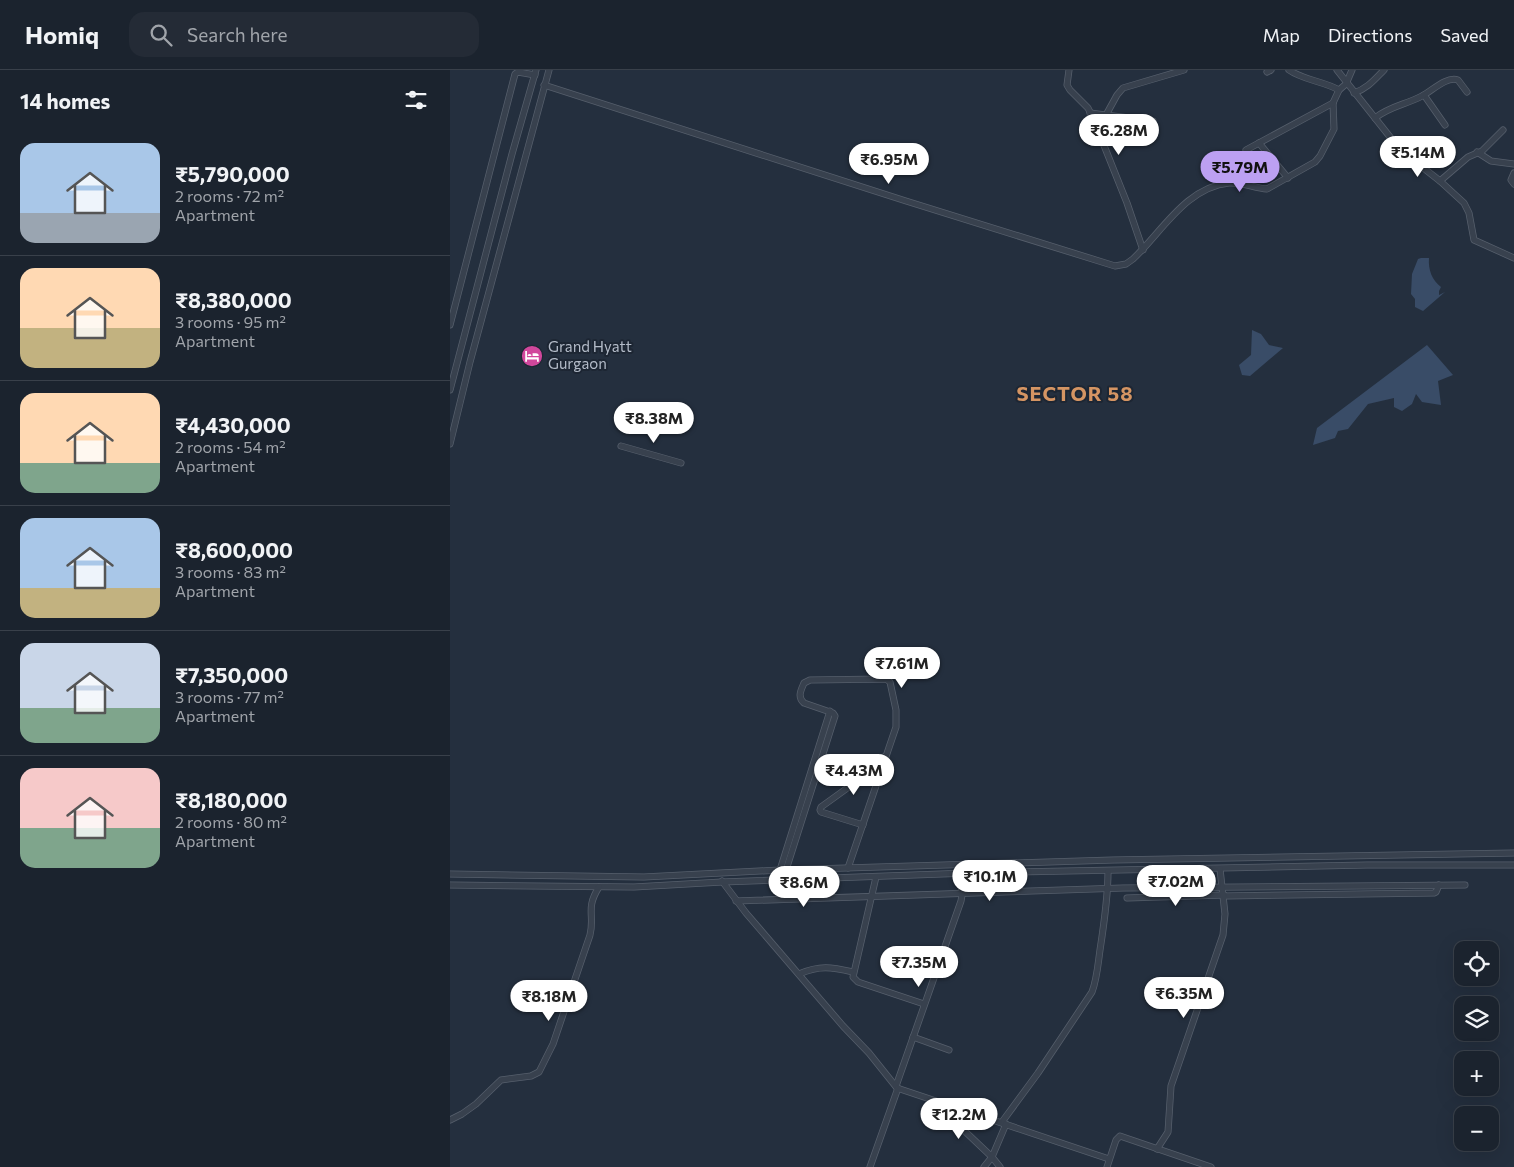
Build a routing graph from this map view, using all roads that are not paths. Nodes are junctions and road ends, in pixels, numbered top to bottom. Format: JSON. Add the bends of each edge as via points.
{"nodes":[{"id":1,"x":549,"y":70,"type":"edge"},
{"id":2,"x":1070,"y":70,"type":"edge"},
{"id":3,"x":1184,"y":70,"type":"edge"},
{"id":4,"x":1289,"y":70,"type":"edge"},
{"id":5,"x":1337,"y":70,"type":"edge"},
{"id":6,"x":1352,"y":70,"type":"edge"},
{"id":7,"x":1384,"y":70,"type":"edge"},
{"id":8,"x":535,"y":72,"type":"edge"},
{"id":9,"x":1374,"y":77,"type":"dead end"},
{"id":10,"x":1346,"y":84,"type":"junction"},
{"id":11,"x":544,"y":85,"type":"junction"},
{"id":12,"x":1339,"y":90,"type":"junction"},
{"id":13,"x":1352,"y":91,"type":"junction"},
{"id":14,"x":1467,"y":92,"type":"dead end"},
{"id":15,"x":1424,"y":95,"type":"junction"},
{"id":16,"x":1333,"y":103,"type":"junction"},
{"id":17,"x":1090,"y":113,"type":"junction"},
{"id":18,"x":1106,"y":115,"type":"junction"},
{"id":19,"x":1375,"y":118,"type":"junction"},
{"id":20,"x":1153,"y":121,"type":"dead end"},
{"id":21,"x":1445,"y":125,"type":"dead end"},
{"id":22,"x":519,"y":130,"type":"junction"},
{"id":23,"x":1503,"y":130,"type":"dead end"},
{"id":24,"x":531,"y":134,"type":"junction"},
{"id":25,"x":1259,"y":143,"type":"junction"},
{"id":26,"x":1246,"y":150,"type":"dead end"},
{"id":27,"x":1477,"y":152,"type":"junction"},
{"id":28,"x":1514,"y":164,"type":"edge"},
{"id":29,"x":1514,"y":173,"type":"edge"},
{"id":30,"x":1288,"y":178,"type":"junction"},
{"id":31,"x":1440,"y":181,"type":"junction"},
{"id":32,"x":1514,"y":184,"type":"edge"},
{"id":33,"x":1143,"y":250,"type":"junction"},
{"id":34,"x":1514,"y":258,"type":"edge"},
{"id":35,"x":450,"y":324,"type":"edge"},
{"id":36,"x":450,"y":390,"type":"edge"},
{"id":37,"x":450,"y":444,"type":"edge"},
{"id":38,"x":621,"y":446,"type":"dead end"},
{"id":39,"x":681,"y":463,"type":"dead end"},
{"id":40,"x":886,"y":757,"type":"junction"},
{"id":41,"x":863,"y":825,"type":"junction"},
{"id":42,"x":1463,"y":853,"type":"junction"},
{"id":43,"x":1514,"y":853,"type":"edge"},
{"id":44,"x":1464,"y":865,"type":"junction"},
{"id":45,"x":1514,"y":865,"type":"edge"},
{"id":46,"x":848,"y":868,"type":"junction"},
{"id":47,"x":1220,"y":869,"type":"junction"},
{"id":48,"x":783,"y":870,"type":"junction"},
{"id":49,"x":1108,"y":872,"type":"junction"},
{"id":50,"x":720,"y":873,"type":"junction"},
{"id":51,"x":960,"y":873,"type":"junction"},
{"id":52,"x":450,"y":874,"type":"edge"},
{"id":53,"x":876,"y":876,"type":"junction"},
{"id":54,"x":722,"y":882,"type":"junction"},
{"id":55,"x":1465,"y":884,"type":"dead end"},
{"id":56,"x":450,"y":885,"type":"edge"},
{"id":57,"x":1439,"y":885,"type":"junction"},
{"id":58,"x":1223,"y":887,"type":"junction"},
{"id":59,"x":599,"y":888,"type":"junction"},
{"id":60,"x":1108,"y":889,"type":"junction"},
{"id":61,"x":962,"y":893,"type":"junction"},
{"id":62,"x":871,"y":895,"type":"junction"},
{"id":63,"x":1224,"y":895,"type":"junction"},
{"id":64,"x":1127,"y":898,"type":"dead end"},
{"id":65,"x":736,"y":900,"type":"junction"},
{"id":66,"x":853,"y":972,"type":"junction"},
{"id":67,"x":799,"y":974,"type":"junction"},
{"id":68,"x":924,"y":1004,"type":"junction"},
{"id":69,"x":913,"y":1037,"type":"junction"},
{"id":70,"x":949,"y":1050,"type":"dead end"},
{"id":71,"x":897,"y":1087,"type":"junction"},
{"id":72,"x":933,"y":1100,"type":"junction"},
{"id":73,"x":450,"y":1120,"type":"edge"},
{"id":74,"x":1004,"y":1123,"type":"junction"},
{"id":75,"x":1157,"y":1148,"type":"junction"},
{"id":76,"x":992,"y":1157,"type":"junction"},
{"id":77,"x":1109,"y":1159,"type":"junction"},
{"id":78,"x":870,"y":1167,"type":"edge"},
{"id":79,"x":984,"y":1167,"type":"edge"},
{"id":80,"x":1000,"y":1167,"type":"edge"},
{"id":81,"x":1107,"y":1167,"type":"edge"},
{"id":82,"x":1211,"y":1167,"type":"edge"}],
"edges":[{"from":1,"to":11,"type":"street"},
{"from":2,"to":17,"type":"street","via":[[1067,85]]},
{"from":3,"to":18,"type":"street","via":[[1123,88]]},
{"from":4,"to":12,"type":"street"},
{"from":5,"to":10,"type":"street"},
{"from":6,"to":10,"type":"street"},
{"from":7,"to":13,"type":"street","via":[[1372,84]]},
{"from":8,"to":22,"type":"street"},
{"from":8,"to":35,"type":"street","via":[[515,74]]},
{"from":9,"to":13,"type":"street"},
{"from":10,"to":12,"type":"street"},
{"from":10,"to":13,"type":"street"},
{"from":11,"to":24,"type":"street"},
{"from":11,"to":33,"type":"street","via":[[1112,266],[1126,264]]},
{"from":12,"to":16,"type":"street"},
{"from":13,"to":19,"type":"street"},
{"from":14,"to":15,"type":"street","via":[[1458,80],[1453,79]]},
{"from":15,"to":19,"type":"street","via":[[1388,109]]},
{"from":15,"to":21,"type":"street"},
{"from":16,"to":25,"type":"street"},
{"from":16,"to":30,"type":"street","via":[[1334,129],[1320,156]]},
{"from":17,"to":18,"type":"street"},
{"from":17,"to":33,"type":"street"},
{"from":18,"to":20,"type":"street"},
{"from":19,"to":31,"type":"street","via":[[1406,154]]},
{"from":22,"to":24,"type":"street"},
{"from":22,"to":36,"type":"street"},
{"from":23,"to":27,"type":"street"},
{"from":24,"to":37,"type":"street"},
{"from":25,"to":26,"type":"street"},
{"from":25,"to":30,"type":"street"},
{"from":27,"to":28,"type":"street","via":[[1491,161]]},
{"from":27,"to":31,"type":"street"},
{"from":29,"to":32,"type":"street","via":[[1511,180]]},
{"from":30,"to":33,"type":"street","via":[[1267,189],[1240,183],[1219,185],[1208,190],[1179,208]]},
{"from":31,"to":34,"type":"street","via":[[1467,208],[1474,240]]},
{"from":38,"to":39,"type":"street"},
{"from":40,"to":41,"type":"street"},
{"from":40,"to":41,"type":"street","via":[[821,807],[821,812]]},
{"from":40,"to":48,"type":"street","via":[[896,727],[896,710],[888,680],[805,681],[801,700],[835,716]]},
{"from":41,"to":46,"type":"street"},
{"from":42,"to":43,"type":"street"},
{"from":42,"to":44,"type":"street"},
{"from":42,"to":46,"type":"street"},
{"from":44,"to":45,"type":"street"},
{"from":44,"to":47,"type":"street"},
{"from":46,"to":48,"type":"street"},
{"from":47,"to":49,"type":"street"},
{"from":47,"to":58,"type":"street"},
{"from":48,"to":50,"type":"street"},
{"from":49,"to":51,"type":"street"},
{"from":49,"to":60,"type":"street"},
{"from":50,"to":52,"type":"street","via":[[627,877]]},
{"from":50,"to":54,"type":"street"},
{"from":51,"to":53,"type":"street"},
{"from":51,"to":61,"type":"street"},
{"from":53,"to":54,"type":"street"},
{"from":53,"to":62,"type":"street"},
{"from":54,"to":59,"type":"street"},
{"from":54,"to":65,"type":"street"},
{"from":55,"to":57,"type":"street"},
{"from":56,"to":59,"type":"street"},
{"from":57,"to":58,"type":"street"},
{"from":57,"to":63,"type":"street","via":[[1434,893]]},
{"from":58,"to":60,"type":"street"},
{"from":58,"to":63,"type":"street"},
{"from":59,"to":73,"type":"street","via":[[590,906],[590,936],[553,1044],[539,1072],[501,1080],[476,1104]]},
{"from":60,"to":61,"type":"street"},
{"from":60,"to":74,"type":"street","via":[[1092,992]]},
{"from":61,"to":62,"type":"street"},
{"from":61,"to":68,"type":"street"},
{"from":62,"to":65,"type":"street"},
{"from":62,"to":66,"type":"street"},
{"from":63,"to":64,"type":"street"},
{"from":63,"to":75,"type":"street","via":[[1223,935],[1171,1086],[1168,1132]]},
{"from":65,"to":67,"type":"street"},
{"from":66,"to":67,"type":"street","via":[[824,967]]},
{"from":66,"to":68,"type":"street","via":[[858,982]]},
{"from":67,"to":71,"type":"street"},
{"from":68,"to":69,"type":"street"},
{"from":69,"to":70,"type":"street"},
{"from":69,"to":71,"type":"street"},
{"from":71,"to":72,"type":"street"},
{"from":71,"to":78,"type":"street"},
{"from":72,"to":74,"type":"street"},
{"from":72,"to":76,"type":"street"},
{"from":74,"to":76,"type":"street"},
{"from":74,"to":77,"type":"street"},
{"from":75,"to":77,"type":"street","via":[[1118,1136]]},
{"from":75,"to":82,"type":"street"},
{"from":76,"to":79,"type":"street"},
{"from":76,"to":80,"type":"street"},
{"from":77,"to":81,"type":"street"}]}
